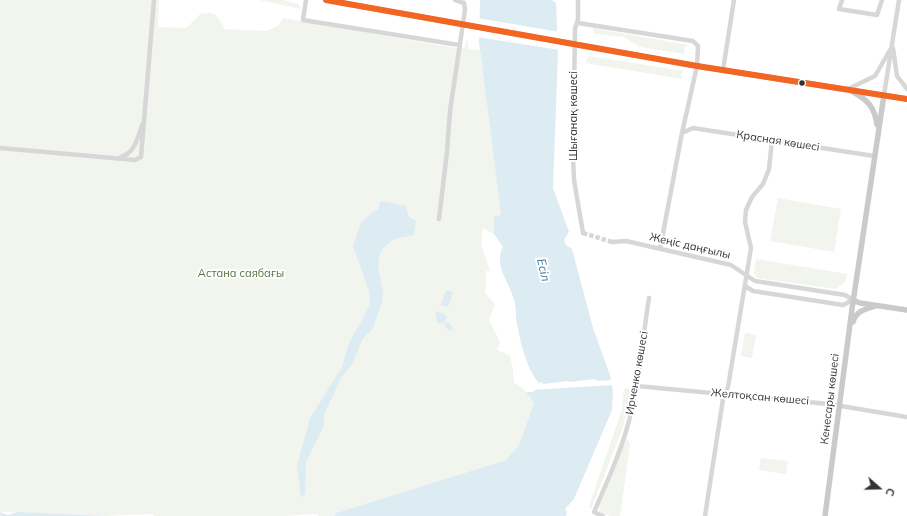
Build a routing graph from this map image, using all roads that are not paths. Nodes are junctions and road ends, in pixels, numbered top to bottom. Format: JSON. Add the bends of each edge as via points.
{"nodes":[{"id":1,"x":154,"y":0,"type":"edge"},
{"id":2,"x":306,"y":0,"type":"edge"},
{"id":3,"x":326,"y":0,"type":"edge"},
{"id":4,"x":455,"y":0,"type":"edge"},
{"id":5,"x":578,"y":0,"type":"edge"},
{"id":6,"x":734,"y":0,"type":"edge"},
{"id":7,"x":842,"y":0,"type":"edge"},
{"id":8,"x":882,"y":0,"type":"edge"},
{"id":9,"x":899,"y":0,"type":"edge"},
{"id":10,"x":578,"y":23,"type":"junction"},
{"id":11,"x":892,"y":44,"type":"junction"},
{"id":12,"x":460,"y":45,"type":"junction"},
{"id":13,"x":697,"y":66,"type":"junction"},
{"id":14,"x":723,"y":70,"type":"junction"},
{"id":15,"x":848,"y":89,"type":"junction"},
{"id":16,"x":907,"y":89,"type":"edge"},
{"id":17,"x":884,"y":95,"type":"junction"},
{"id":18,"x":907,"y":99,"type":"edge"},
{"id":19,"x":145,"y":118,"type":"junction"},
{"id":20,"x":682,"y":133,"type":"junction"},
{"id":21,"x":878,"y":133,"type":"junction"},
{"id":22,"x":772,"y":140,"type":"junction"},
{"id":23,"x":0,"y":148,"type":"edge"},
{"id":24,"x":874,"y":156,"type":"junction"},
{"id":25,"x":117,"y":157,"type":"junction"},
{"id":26,"x":439,"y":219,"type":"dead end"},
{"id":27,"x":583,"y":232,"type":"dead end"},
{"id":28,"x":612,"y":242,"type":"tunnel mouth"},
{"id":29,"x":660,"y":249,"type":"junction"},
{"id":30,"x":747,"y":276,"type":"junction"},
{"id":31,"x":745,"y":286,"type":"junction"},
{"id":32,"x":649,"y":298,"type":"dead end"},
{"id":33,"x":853,"y":300,"type":"junction"},
{"id":34,"x":876,"y":305,"type":"junction"},
{"id":35,"x":907,"y":310,"type":"edge"},
{"id":36,"x":848,"y":339,"type":"junction"},
{"id":37,"x":637,"y":386,"type":"junction"},
{"id":38,"x":726,"y":393,"type":"junction"},
{"id":39,"x":840,"y":405,"type":"junction"},
{"id":40,"x":907,"y":417,"type":"edge"},
{"id":41,"x":603,"y":516,"type":"edge"},
{"id":42,"x":704,"y":516,"type":"edge"},
{"id":43,"x":824,"y":516,"type":"edge"}],
"edges":[{"from":1,"to":19,"type":"street"},
{"from":2,"to":12,"type":"street","via":[[303,20]]},
{"from":3,"to":13,"type":"main road"},
{"from":4,"to":12,"type":"street","via":[[462,1],[465,5]]},
{"from":5,"to":10,"type":"street","name":"Шығанақ көшесі"},
{"from":6,"to":14,"type":"street"},
{"from":7,"to":8,"type":"street","via":[[839,9],[877,15]]},
{"from":9,"to":11,"type":"street","name":"Кенесары көшесі"},
{"from":10,"to":13,"type":"street","via":[[693,41],[699,50]]},
{"from":10,"to":27,"type":"street","name":"Шығанақ көшесі","via":[[573,155],[574,180]]},
{"from":11,"to":15,"type":"street","via":[[875,76]]},
{"from":11,"to":16,"type":"street","via":[[898,76]]},
{"from":11,"to":17,"type":"street","name":"Кенесары көшесі"},
{"from":12,"to":26,"type":"street","via":[[450,111]]},
{"from":13,"to":14,"type":"main road"},
{"from":13,"to":20,"type":"street"},
{"from":14,"to":15,"type":"main road"},
{"from":15,"to":17,"type":"main road"},
{"from":15,"to":21,"type":"main road","via":[[866,99],[871,105]]},
{"from":17,"to":18,"type":"main road"},
{"from":17,"to":21,"type":"main road","name":"Кенесары көшесі"},
{"from":19,"to":25,"type":"street","via":[[132,151]]},
{"from":19,"to":25,"type":"street","via":[[141,157],[136,160]]},
{"from":20,"to":22,"type":"street","name":"Красная көшесі","via":[[693,128]]},
{"from":20,"to":29,"type":"street"},
{"from":21,"to":24,"type":"main road","name":"Кенесары көшесі"},
{"from":22,"to":24,"type":"street","name":"Красная көшесі"},
{"from":22,"to":30,"type":"street","via":[[769,169],[763,184],[752,197],[746,210],[745,222],[751,248]]},
{"from":23,"to":25,"type":"street"},
{"from":24,"to":33,"type":"main road","name":"Кенесары көшесі"},
{"from":28,"to":29,"type":"street","name":"Жеңіс даңғылы","via":[[626,241]]},
{"from":29,"to":30,"type":"street","name":"Жеңіс даңғылы","via":[[731,265]]},
{"from":30,"to":31,"type":"street"},
{"from":30,"to":33,"type":"street","name":"Жеңіс даңғылы","via":[[755,281],[845,295]]},
{"from":31,"to":33,"type":"street","name":"Жеңіс даңғылы","via":[[753,291],[843,305]]},
{"from":31,"to":38,"type":"street"},
{"from":32,"to":37,"type":"street","name":"Ирченко көшесі"},
{"from":33,"to":34,"type":"main road","name":"Жеңіс даңғылы"},
{"from":33,"to":36,"type":"main road","name":"Кенесары көшесі"},
{"from":34,"to":35,"type":"main road","name":"Жеңіс даңғылы"},
{"from":34,"to":36,"type":"main road","via":[[860,311],[854,317]]},
{"from":36,"to":39,"type":"main road","name":"Кенесары көшесі"},
{"from":37,"to":38,"type":"street","name":"Желтоқсан көшесі"},
{"from":37,"to":41,"type":"street","name":"Ирченко көшесі","via":[[623,440],[594,512]]},
{"from":38,"to":39,"type":"street","name":"Желтоқсан көшесі"},
{"from":38,"to":42,"type":"street"},
{"from":39,"to":40,"type":"street","name":"Желтоқсан көшесі"},
{"from":39,"to":43,"type":"main road","name":"Кенесары көшесі"}]}
